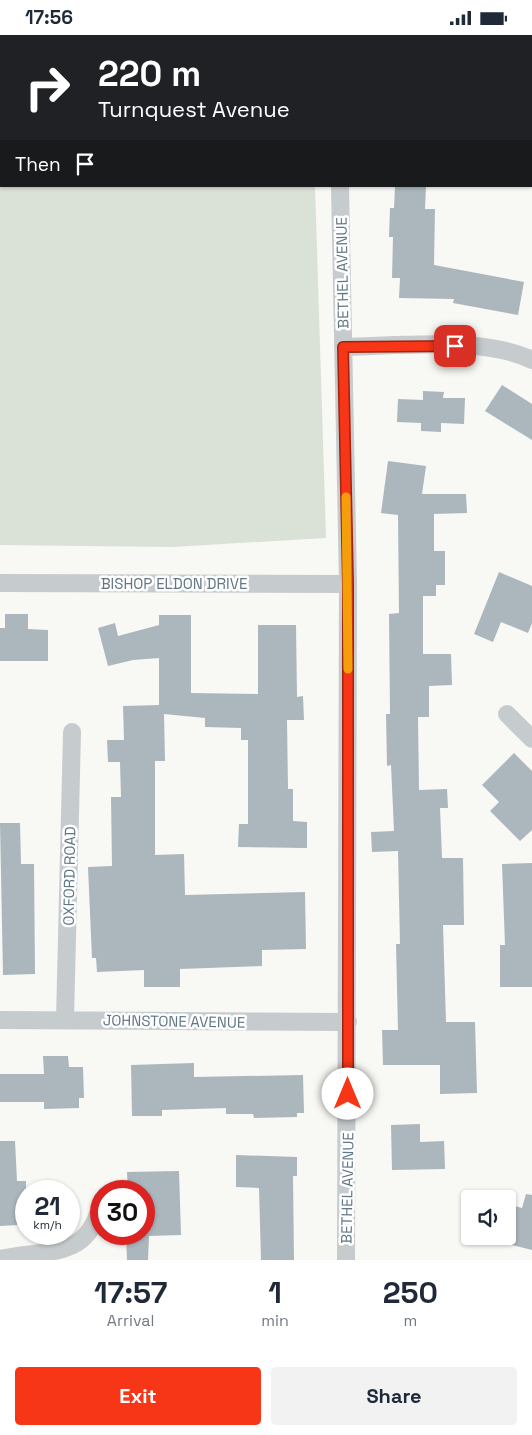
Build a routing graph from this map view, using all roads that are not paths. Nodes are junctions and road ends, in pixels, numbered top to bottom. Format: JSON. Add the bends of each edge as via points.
{"nodes":[{"id":1,"x":340,"y":187,"type":"edge"},
{"id":2,"x":343,"y":347,"type":"junction"},
{"id":3,"x":532,"y":360,"type":"edge"},
{"id":4,"x":0,"y":583,"type":"edge"},
{"id":5,"x":348,"y":584,"type":"junction"},
{"id":6,"x":507,"y":714,"type":"dead end"},
{"id":7,"x":72,"y":732,"type":"dead end"},
{"id":8,"x":532,"y":739,"type":"edge"},
{"id":9,"x":0,"y":1019,"type":"edge"},
{"id":10,"x":65,"y":1019,"type":"junction"},
{"id":11,"x":348,"y":1022,"type":"junction"},
{"id":12,"x":90,"y":1234,"type":"edge"},
{"id":13,"x":0,"y":1259,"type":"edge"},
{"id":14,"x":346,"y":1260,"type":"edge"}],
"edges":[{"from":1,"to":2,"type":"street","name":"BETHEL AVENUE"},
{"from":2,"to":3,"type":"street","via":[[473,345],[513,351]]},
{"from":2,"to":5,"type":"street","name":"BETHEL AVENUE"},
{"from":4,"to":5,"type":"street","name":"BISHOP ELDON DRIVE"},
{"from":5,"to":11,"type":"street","name":"BETHEL AVENUE"},
{"from":6,"to":8,"type":"street"},
{"from":7,"to":10,"type":"street","name":"OXFORD ROAD"},
{"from":9,"to":10,"type":"street","name":"JOHNSTONE AVENUE"},
{"from":10,"to":11,"type":"street","name":"JOHNSTONE AVENUE"},
{"from":11,"to":14,"type":"street","name":"BETHEL AVENUE"},
{"from":12,"to":13,"type":"street","via":[[73,1250]]}]}
